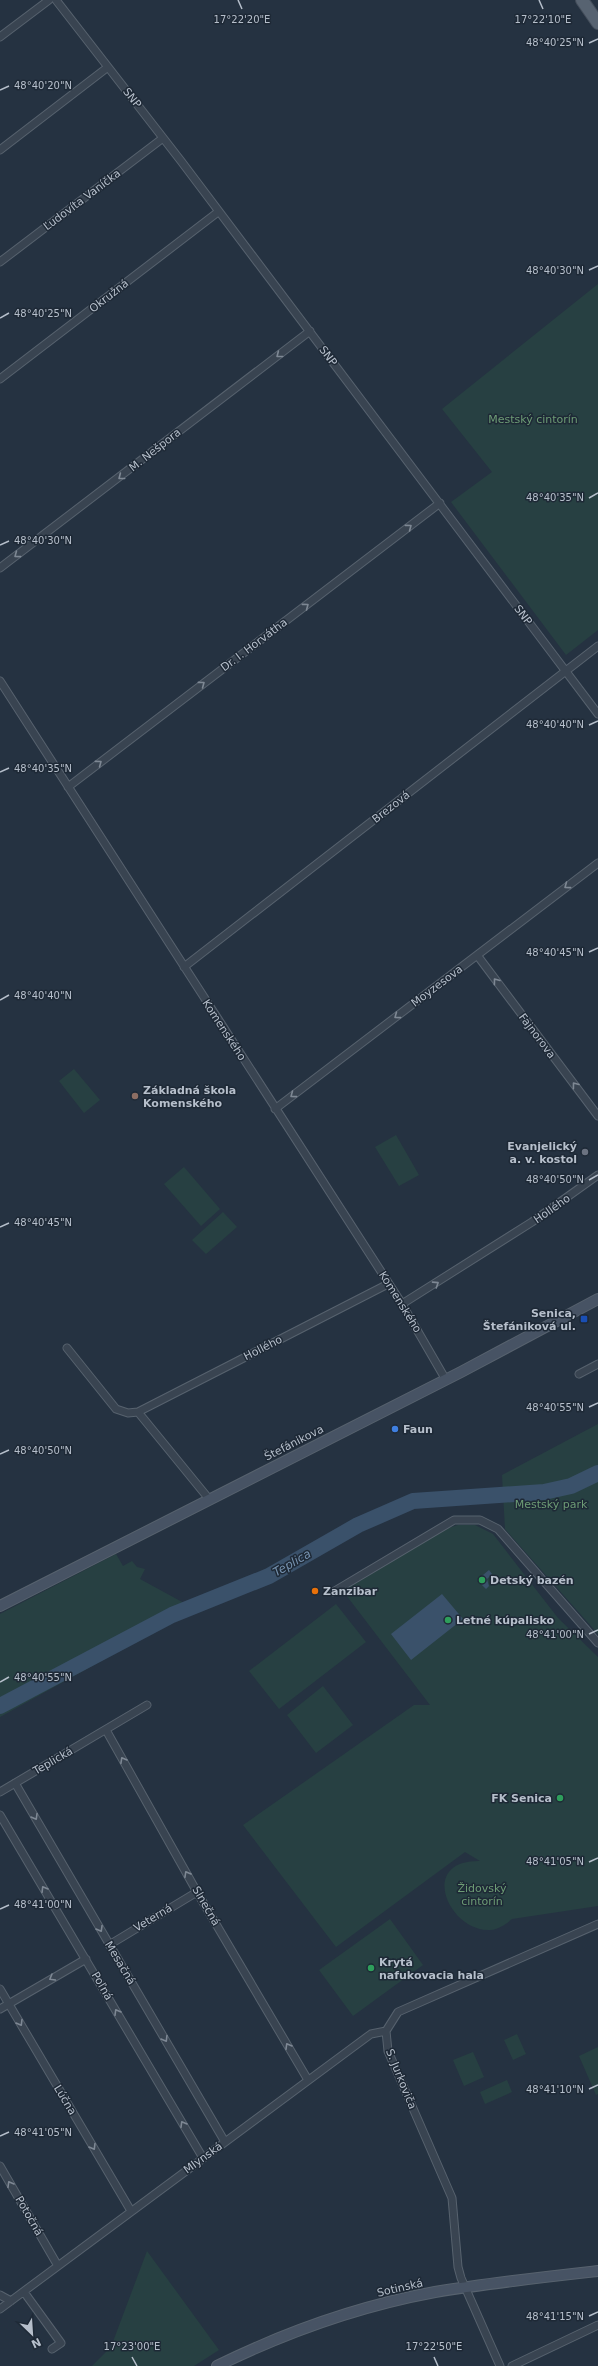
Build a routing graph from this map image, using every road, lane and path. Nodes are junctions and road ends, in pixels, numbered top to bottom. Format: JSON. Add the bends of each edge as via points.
{"nodes":[{"id":1,"x":49,"y":0,"type":"edge"},
{"id":2,"x":56,"y":0,"type":"edge"},
{"id":3,"x":582,"y":0,"type":"edge"},
{"id":4,"x":598,"y":23,"type":"edge"},
{"id":5,"x":0,"y":37,"type":"edge"},
{"id":6,"x":108,"y":67,"type":"junction"},
{"id":7,"x":163,"y":138,"type":"junction"},
{"id":8,"x":0,"y":150,"type":"edge"},
{"id":9,"x":218,"y":212,"type":"junction"},
{"id":10,"x":0,"y":262,"type":"edge"},
{"id":11,"x":310,"y":331,"type":"junction"},
{"id":12,"x":0,"y":379,"type":"edge"},
{"id":13,"x":440,"y":504,"type":"junction"},
{"id":14,"x":0,"y":568,"type":"edge"},
{"id":15,"x":598,"y":646,"type":"edge"},
{"id":16,"x":565,"y":672,"type":"junction"},
{"id":17,"x":0,"y":681,"type":"edge"},
{"id":18,"x":598,"y":714,"type":"edge"},
{"id":19,"x":68,"y":787,"type":"junction"},
{"id":20,"x":598,"y":862,"type":"edge"},
{"id":21,"x":477,"y":955,"type":"junction"},
{"id":22,"x":184,"y":967,"type":"junction"},
{"id":23,"x":275,"y":1109,"type":"junction"},
{"id":24,"x":598,"y":1116,"type":"edge"},
{"id":25,"x":598,"y":1175,"type":"edge"},
{"id":26,"x":388,"y":1284,"type":"junction"},
{"id":27,"x":598,"y":1299,"type":"edge"},
{"id":28,"x":402,"y":1304,"type":"junction"},
{"id":29,"x":67,"y":1348,"type":"dead end"},
{"id":30,"x":598,"y":1364,"type":"edge"},
{"id":31,"x":579,"y":1374,"type":"dead end"},
{"id":32,"x":446,"y":1380,"type":"junction"},
{"id":33,"x":138,"y":1412,"type":"junction"},
{"id":34,"x":209,"y":1500,"type":"junction"},
{"id":35,"x":333,"y":1592,"type":"dead end"},
{"id":36,"x":0,"y":1606,"type":"edge"},
{"id":37,"x":598,"y":1643,"type":"edge"},
{"id":38,"x":147,"y":1704,"type":"dead end"},
{"id":39,"x":106,"y":1730,"type":"junction"},
{"id":40,"x":15,"y":1783,"type":"junction"},
{"id":41,"x":0,"y":1792,"type":"edge"},
{"id":42,"x":0,"y":1815,"type":"edge"},
{"id":43,"x":197,"y":1892,"type":"junction"},
{"id":44,"x":598,"y":1924,"type":"edge"},
{"id":45,"x":109,"y":1945,"type":"junction"},
{"id":46,"x":86,"y":1959,"type":"junction"},
{"id":47,"x":0,"y":1990,"type":"edge"},
{"id":48,"x":8,"y":2004,"type":"junction"},
{"id":49,"x":0,"y":2009,"type":"edge"},
{"id":50,"x":386,"y":2031,"type":"junction"},
{"id":51,"x":308,"y":2080,"type":"junction"},
{"id":52,"x":225,"y":2142,"type":"junction"},
{"id":53,"x":203,"y":2158,"type":"junction"},
{"id":54,"x":0,"y":2166,"type":"edge"},
{"id":55,"x":131,"y":2211,"type":"junction"},
{"id":56,"x":58,"y":2266,"type":"junction"},
{"id":57,"x":598,"y":2271,"type":"edge"},
{"id":58,"x":466,"y":2288,"type":"junction"},
{"id":59,"x":24,"y":2292,"type":"junction"},
{"id":60,"x":0,"y":2295,"type":"edge"},
{"id":61,"x":11,"y":2301,"type":"junction"},
{"id":62,"x":0,"y":2310,"type":"edge"},
{"id":63,"x":598,"y":2325,"type":"edge"},
{"id":64,"x":52,"y":2349,"type":"dead end"},
{"id":65,"x":217,"y":2366,"type":"edge"},
{"id":66,"x":500,"y":2366,"type":"edge"},
{"id":67,"x":512,"y":2366,"type":"edge"}],
"edges":[{"from":1,"to":5,"type":"street"},
{"from":2,"to":6,"type":"street","name":"SNP"},
{"from":3,"to":4,"type":"main road"},
{"from":6,"to":7,"type":"street","name":"SNP"},
{"from":6,"to":8,"type":"street"},
{"from":7,"to":9,"type":"street","name":"SNP"},
{"from":7,"to":10,"type":"street","name":"Ľudovíta Vaníčka"},
{"from":9,"to":11,"type":"street","name":"SNP"},
{"from":9,"to":12,"type":"street","name":"Okružná"},
{"from":11,"to":13,"type":"street","name":"SNP"},
{"from":11,"to":14,"type":"street","name":"M. Nešpora","one_way":true},
{"from":13,"to":16,"type":"street","name":"SNP"},
{"from":19,"to":13,"type":"street","name":"Dr. I. Horvátha","one_way":true},
{"from":15,"to":16,"type":"street","name":"Brezová"},
{"from":16,"to":18,"type":"street","name":"SNP"},
{"from":16,"to":22,"type":"street","name":"Brezová"},
{"from":17,"to":19,"type":"street","name":"Komenského"},
{"from":19,"to":22,"type":"street","name":"Komenského"},
{"from":20,"to":21,"type":"street","name":"Moyzesova","one_way":true},
{"from":21,"to":23,"type":"street","name":"Moyzesova","one_way":true},
{"from":24,"to":21,"type":"street","name":"Fajnorova","one_way":true},
{"from":22,"to":23,"type":"street","name":"Komenského"},
{"from":23,"to":26,"type":"street","name":"Komenského"},
{"from":28,"to":25,"type":"street","name":"Hollého","one_way":true,"via":[[532,1222]]},
{"from":26,"to":28,"type":"street","name":"Komenského"},
{"from":26,"to":33,"type":"street","name":"Hollého"},
{"from":27,"to":32,"type":"street","name":"Štefánikova"},
{"from":28,"to":32,"type":"street","name":"Komenského"},
{"from":29,"to":33,"type":"street","via":[[116,1409],[128,1413]]},
{"from":30,"to":31,"type":"street"},
{"from":32,"to":34,"type":"street","name":"Štefánikova"},
{"from":33,"to":34,"type":"street"},
{"from":34,"to":36,"type":"street","name":"Štefánikova"},
{"from":35,"to":37,"type":"street","via":[[442,1525],[464,1518],[480,1520],[498,1529]]},
{"from":38,"to":39,"type":"street","name":"Teplická"},
{"from":39,"to":40,"type":"street","name":"Teplická"},
{"from":43,"to":39,"type":"street","name":"Slnečná","one_way":true},
{"from":40,"to":41,"type":"street","name":"Teplická"},
{"from":40,"to":45,"type":"street","name":"Mesačná","one_way":true},
{"from":46,"to":42,"type":"street","name":"Poľná","one_way":true},
{"from":43,"to":45,"type":"street","name":"Veterná"},
{"from":51,"to":43,"type":"street","name":"Slnečná","one_way":true},
{"from":44,"to":50,"type":"street","via":[[398,2012]]},
{"from":45,"to":52,"type":"street","name":"Mesačná","one_way":true},
{"from":46,"to":48,"type":"street","one_way":true},
{"from":53,"to":46,"type":"street","name":"Poľná","one_way":true},
{"from":47,"to":48,"type":"street","name":"Lúčna"},
{"from":48,"to":49,"type":"street"},
{"from":48,"to":55,"type":"street","name":"Lúčna","one_way":true},
{"from":50,"to":51,"type":"street","name":"Mlynská","via":[[371,2034]]},
{"from":50,"to":58,"type":"street","name":"S. Jurkoviča","via":[[388,2051],[452,2198],[458,2267]]},
{"from":51,"to":52,"type":"street","name":"Mlynská"},
{"from":52,"to":53,"type":"street","name":"Mlynská"},
{"from":53,"to":55,"type":"street","name":"Mlynská"},
{"from":56,"to":54,"type":"street","name":"Potočná","one_way":true},
{"from":55,"to":56,"type":"street","name":"Mlynská"},
{"from":56,"to":59,"type":"street","name":"Mlynská"},
{"from":57,"to":58,"type":"street","name":"Sotinská"},
{"from":58,"to":65,"type":"street","name":"Sotinská","via":[[408,2298],[349,2313],[278,2338]]},
{"from":58,"to":66,"type":"street","name":"S. Jurkoviča"},
{"from":59,"to":61,"type":"street","name":"Mlynská"},
{"from":59,"to":64,"type":"street","via":[[61,2343]]},
{"from":60,"to":61,"type":"street"},
{"from":61,"to":62,"type":"street","name":"Mlynská"},
{"from":63,"to":67,"type":"street"}]}
